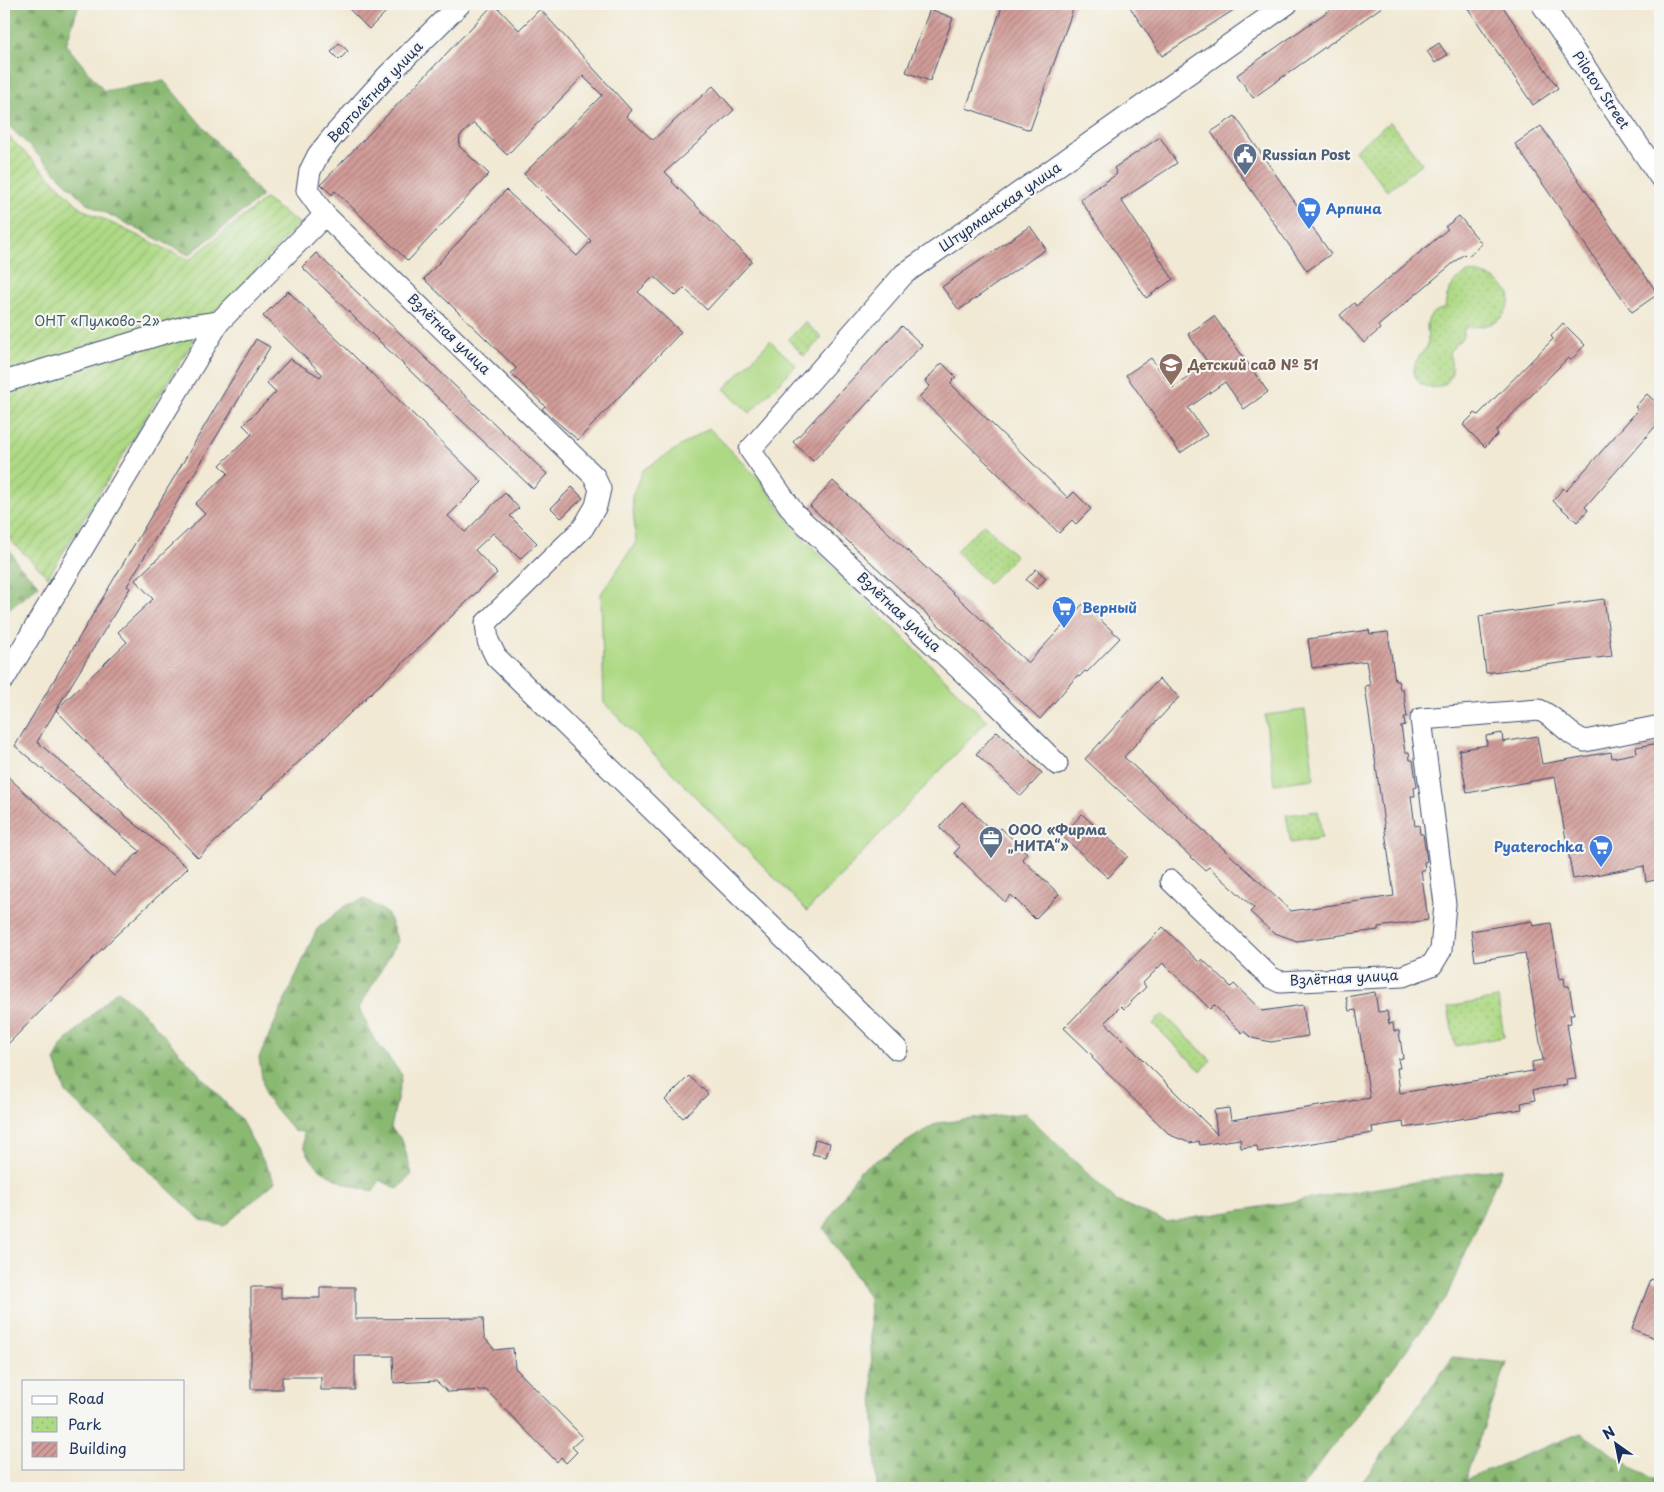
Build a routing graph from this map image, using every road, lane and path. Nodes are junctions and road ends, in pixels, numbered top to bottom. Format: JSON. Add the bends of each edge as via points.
{"nodes":[{"id":1,"x":460,"y":4,"type":"edge"},
{"id":2,"x":1287,"y":4,"type":"edge"},
{"id":3,"x":1542,"y":4,"type":"edge"},
{"id":4,"x":1660,"y":177,"type":"edge"},
{"id":5,"x":307,"y":190,"type":"joint"},
{"id":6,"x":325,"y":215,"type":"junction"},
{"id":7,"x":219,"y":322,"type":"junction"},
{"id":8,"x":4,"y":382,"type":"edge"},
{"id":9,"x":750,"y":450,"type":"joint"},
{"id":10,"x":4,"y":680,"type":"edge"},
{"id":11,"x":1660,"y":726,"type":"edge"},
{"id":12,"x":1057,"y":764,"type":"dead end"},
{"id":13,"x":1170,"y":881,"type":"dead end"},
{"id":14,"x":897,"y":1049,"type":"dead end"}],
"edges":[{"from":1,"to":5,"type":"street","name":"Вертолётная улица","via":[[334,135],[310,171]]},
{"from":2,"to":9,"type":"street","name":"Штурманская улица","via":[[904,274]]},
{"from":3,"to":4,"type":"street","name":"Pilotov Street"},
{"from":5,"to":6,"type":"street","name":"Взлётная улица"},
{"from":6,"to":7,"type":"street"},
{"from":6,"to":14,"type":"street","name":"Взлётная улица","via":[[594,476],[600,489],[596,506],[583,528],[486,623],[488,641],[496,657]]},
{"from":7,"to":8,"type":"street","via":[[184,327]]},
{"from":7,"to":10,"type":"street"},
{"from":9,"to":12,"type":"street","name":"Взлётная улица","via":[[795,514]]},
{"from":11,"to":13,"type":"street","name":"Взлётная улица","via":[[1586,741],[1575,737],[1551,715],[1539,710],[1421,719],[1445,904],[1441,950],[1432,965],[1403,976],[1280,982],[1270,977]]}]}
